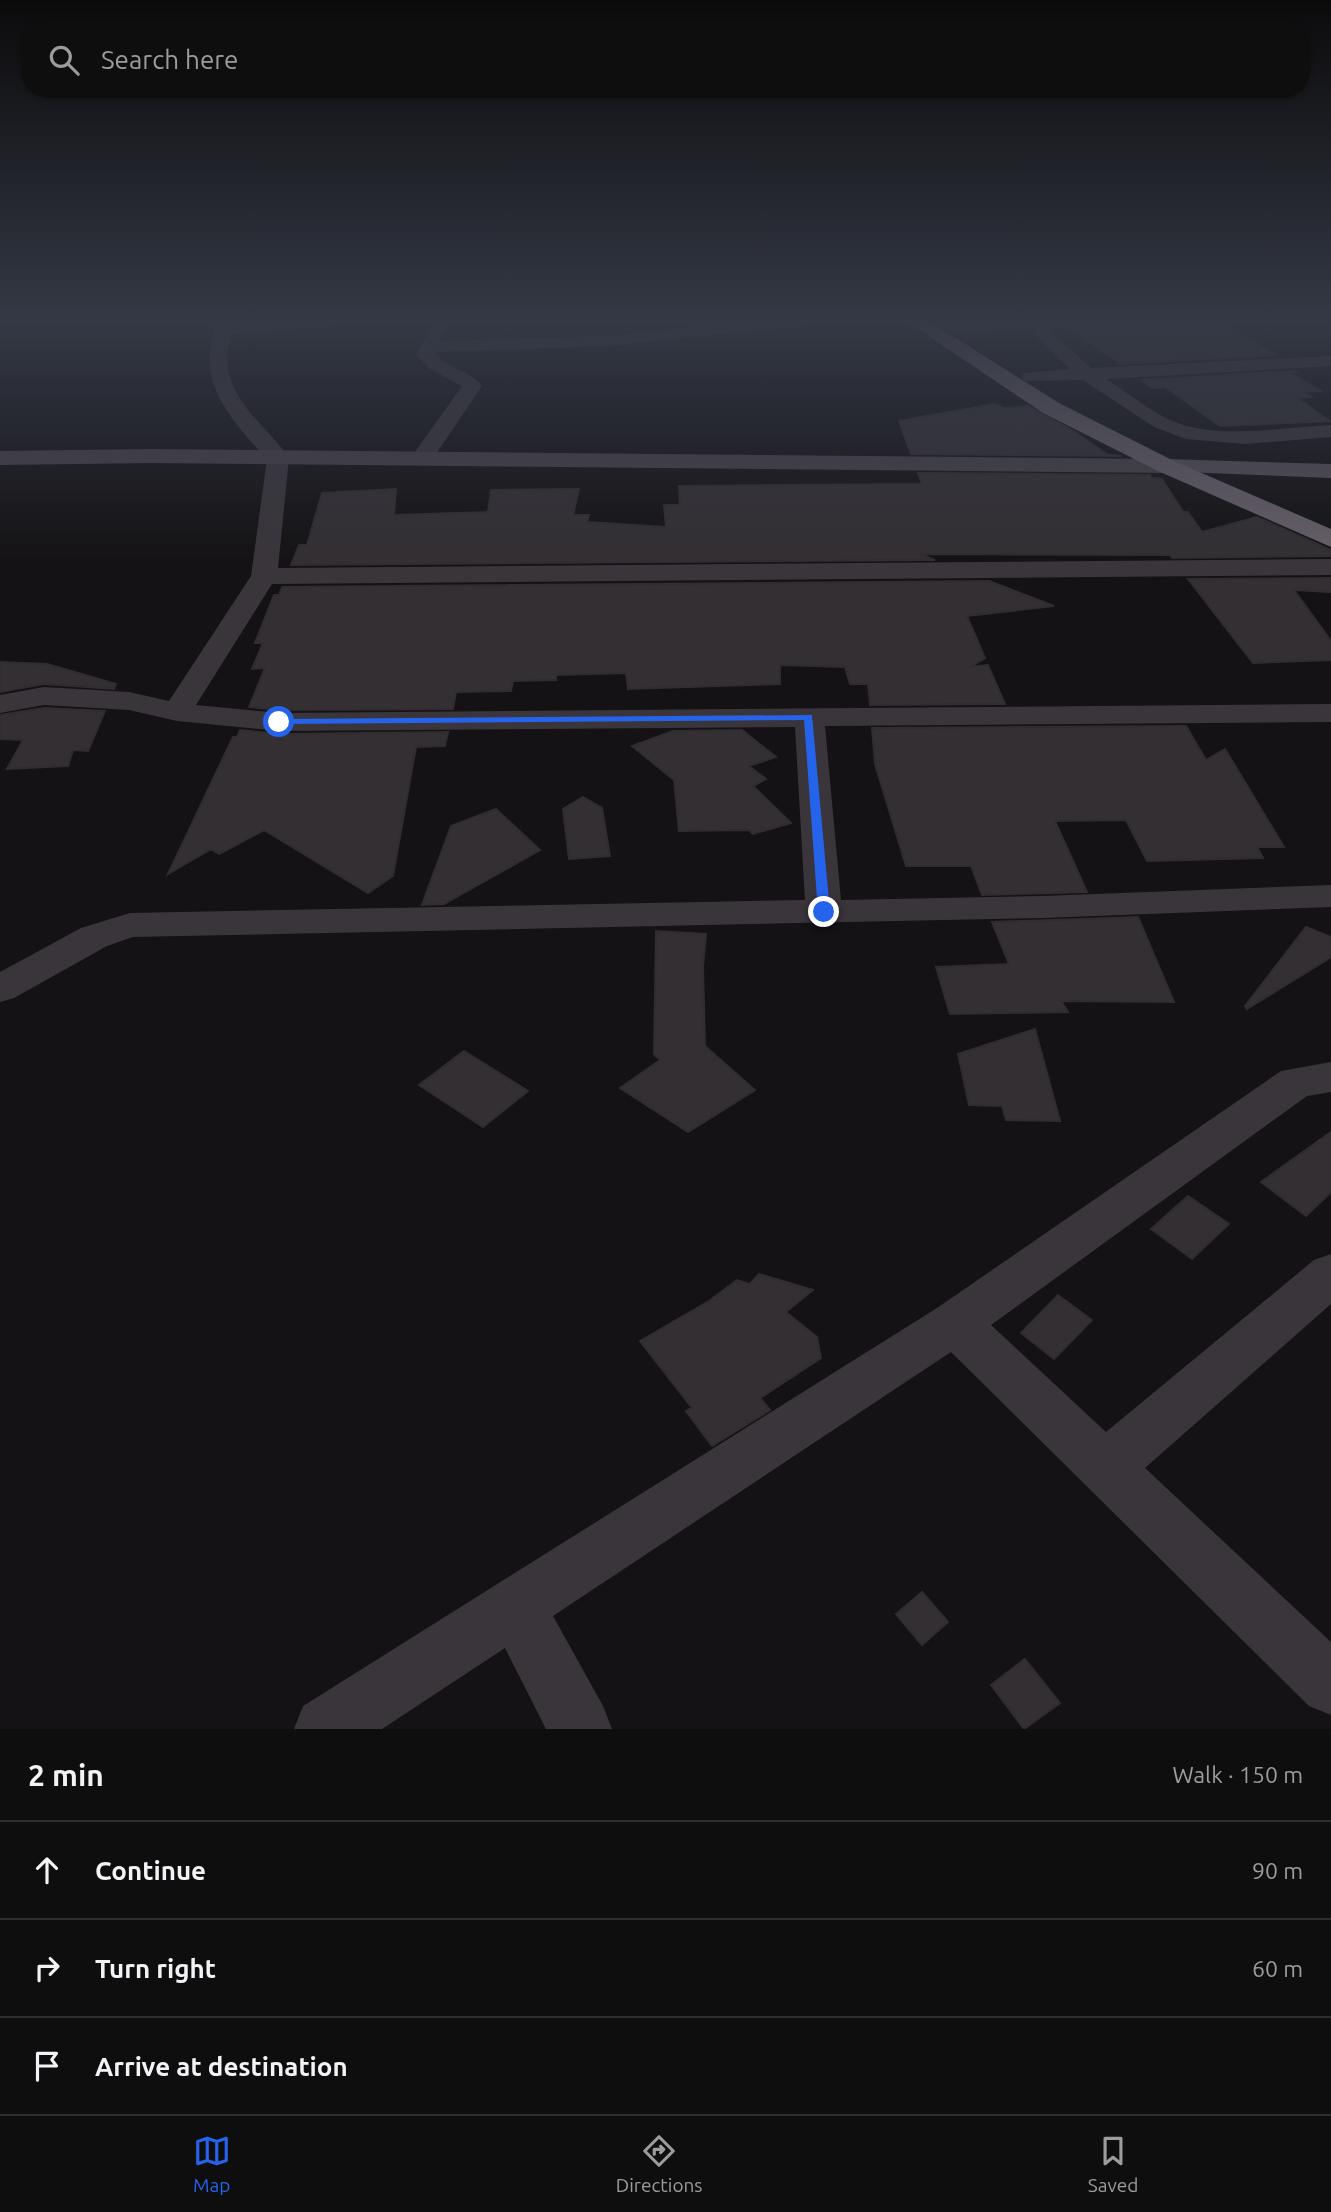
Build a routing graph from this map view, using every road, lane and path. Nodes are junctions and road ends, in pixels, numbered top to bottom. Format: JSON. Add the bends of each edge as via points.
{"nodes":[{"id":1,"x":233,"y":401,"type":"edge"},
{"id":2,"x":462,"y":401,"type":"edge"},
{"id":3,"x":1040,"y":401,"type":"edge"},
{"id":4,"x":1075,"y":401,"type":"edge"},
{"id":5,"x":1127,"y":401,"type":"edge"},
{"id":6,"x":1331,"y":431,"type":"edge"},
{"id":7,"x":0,"y":457,"type":"edge"},
{"id":8,"x":278,"y":458,"type":"junction"},
{"id":9,"x":421,"y":459,"type":"junction"},
{"id":10,"x":1166,"y":466,"type":"junction"},
{"id":11,"x":1209,"y":467,"type":"junction"},
{"id":12,"x":1331,"y":471,"type":"edge"},
{"id":13,"x":1331,"y":519,"type":"edge"},
{"id":14,"x":1331,"y":539,"type":"edge"},
{"id":15,"x":1331,"y":567,"type":"edge"},
{"id":16,"x":264,"y":576,"type":"junction"},
{"id":17,"x":0,"y":704,"type":"edge"},
{"id":18,"x":177,"y":712,"type":"junction"},
{"id":19,"x":1331,"y":713,"type":"edge"},
{"id":20,"x":809,"y":717,"type":"junction"},
{"id":21,"x":1331,"y":896,"type":"edge"},
{"id":22,"x":824,"y":912,"type":"junction"},
{"id":23,"x":0,"y":989,"type":"edge"},
{"id":24,"x":1331,"y":1077,"type":"edge"},
{"id":25,"x":1331,"y":1274,"type":"edge"},
{"id":26,"x":955,"y":1323,"type":"junction"},
{"id":27,"x":1106,"y":1467,"type":"junction"},
{"id":28,"x":515,"y":1606,"type":"junction"},
{"id":29,"x":1331,"y":1684,"type":"edge"},
{"id":30,"x":326,"y":1729,"type":"edge"},
{"id":31,"x":580,"y":1729,"type":"edge"}],
"edges":[{"from":1,"to":8,"type":"street"},
{"from":2,"to":9,"type":"street"},
{"from":3,"to":10,"type":"highway"},
{"from":4,"to":11,"type":"highway"},
{"from":5,"to":6,"type":"street","via":[[1186,433],[1245,439]]},
{"from":7,"to":8,"type":"street"},
{"from":8,"to":9,"type":"street"},
{"from":8,"to":16,"type":"street"},
{"from":9,"to":10,"type":"street"},
{"from":10,"to":11,"type":"main road"},
{"from":10,"to":14,"type":"highway"},
{"from":11,"to":12,"type":"main road"},
{"from":11,"to":13,"type":"highway"},
{"from":15,"to":16,"type":"street"},
{"from":16,"to":18,"type":"street"},
{"from":17,"to":18,"type":"street","via":[[44,696],[129,701]]},
{"from":18,"to":20,"type":"street","via":[[279,722]]},
{"from":19,"to":20,"type":"street"},
{"from":20,"to":22,"type":"street"},
{"from":21,"to":22,"type":"street"},
{"from":22,"to":23,"type":"street","via":[[130,925],[94,937]]},
{"from":24,"to":26,"type":"street","via":[[1296,1082]]},
{"from":25,"to":27,"type":"street"},
{"from":26,"to":27,"type":"street"},
{"from":26,"to":28,"type":"street"},
{"from":27,"to":29,"type":"street"},
{"from":28,"to":30,"type":"street"},
{"from":28,"to":31,"type":"street"}]}
